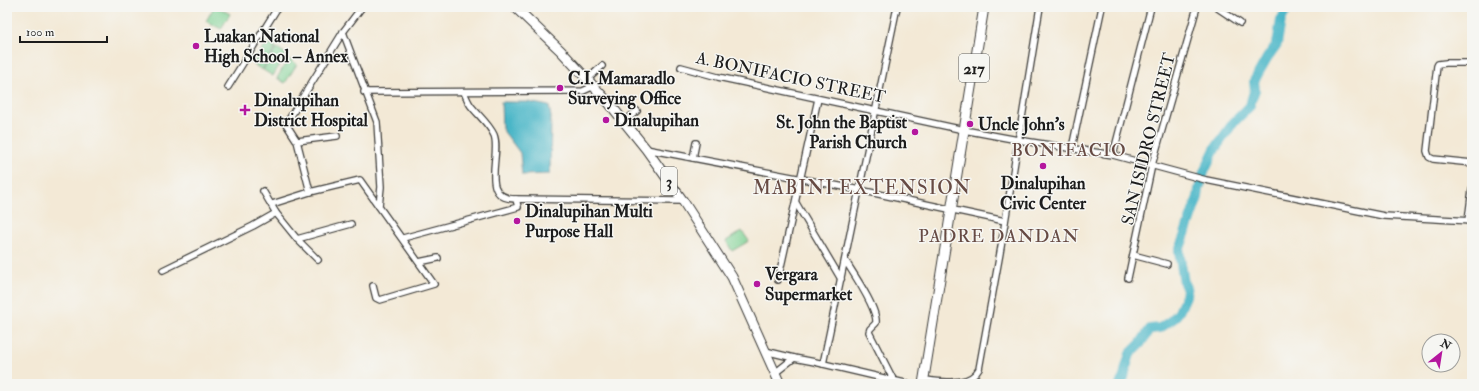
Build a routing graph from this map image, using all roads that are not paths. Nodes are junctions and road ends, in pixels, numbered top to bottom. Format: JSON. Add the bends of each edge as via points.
{"nodes":[{"id":1,"x":278,"y":7,"type":"edge"},
{"id":2,"x":362,"y":7,"type":"edge"},
{"id":3,"x":515,"y":7,"type":"edge"},
{"id":4,"x":897,"y":7,"type":"edge"},
{"id":5,"x":984,"y":7,"type":"edge"},
{"id":6,"x":1040,"y":7,"type":"edge"},
{"id":7,"x":1102,"y":7,"type":"edge"},
{"id":8,"x":1151,"y":7,"type":"edge"},
{"id":9,"x":1197,"y":7,"type":"edge"},
{"id":10,"x":1216,"y":7,"type":"edge"},
{"id":11,"x":1240,"y":23,"type":"dead end"},
{"id":12,"x":343,"y":32,"type":"junction"},
{"id":13,"x":1472,"y":63,"type":"edge"},
{"id":14,"x":602,"y":66,"type":"dead end"},
{"id":15,"x":681,"y":67,"type":"dead end"},
{"id":16,"x":591,"y":82,"type":"junction"},
{"id":17,"x":228,"y":87,"type":"dead end"},
{"id":18,"x":364,"y":92,"type":"junction"},
{"id":19,"x":464,"y":92,"type":"junction"},
{"id":20,"x":818,"y":99,"type":"junction"},
{"id":21,"x":876,"y":110,"type":"junction"},
{"id":22,"x":637,"y":111,"type":"dead end"},
{"id":23,"x":625,"y":122,"type":"junction"},
{"id":24,"x":964,"y":130,"type":"junction"},
{"id":25,"x":337,"y":136,"type":"dead end"},
{"id":26,"x":1018,"y":140,"type":"junction"},
{"id":27,"x":296,"y":142,"type":"junction"},
{"id":28,"x":696,"y":143,"type":"dead end"},
{"id":29,"x":1072,"y":148,"type":"junction"},
{"id":30,"x":646,"y":149,"type":"junction"},
{"id":31,"x":1113,"y":155,"type":"junction"},
{"id":32,"x":693,"y":158,"type":"junction"},
{"id":33,"x":1472,"y":163,"type":"edge"},
{"id":34,"x":1152,"y":165,"type":"junction"},
{"id":35,"x":800,"y":178,"type":"junction"},
{"id":36,"x":1472,"y":189,"type":"edge"},
{"id":37,"x":860,"y":190,"type":"junction"},
{"id":38,"x":263,"y":191,"type":"dead end"},
{"id":39,"x":310,"y":192,"type":"junction"},
{"id":40,"x":516,"y":199,"type":"junction"},
{"id":41,"x":683,"y":201,"type":"junction"},
{"id":42,"x":796,"y":203,"type":"junction"},
{"id":43,"x":272,"y":204,"type":"junction"},
{"id":44,"x":379,"y":206,"type":"junction"},
{"id":45,"x":951,"y":209,"type":"junction"},
{"id":46,"x":276,"y":213,"type":"junction"},
{"id":47,"x":1005,"y":221,"type":"junction"},
{"id":48,"x":1470,"y":221,"type":"edge"},
{"id":49,"x":351,"y":224,"type":"dead end"},
{"id":50,"x":402,"y":238,"type":"junction"},
{"id":51,"x":297,"y":239,"type":"junction"},
{"id":52,"x":1134,"y":255,"type":"junction"},
{"id":53,"x":438,"y":258,"type":"dead end"},
{"id":54,"x":318,"y":260,"type":"dead end"},
{"id":55,"x":845,"y":260,"type":"junction"},
{"id":56,"x":419,"y":262,"type":"junction"},
{"id":57,"x":1167,"y":264,"type":"dead end"},
{"id":58,"x":162,"y":270,"type":"dead end"},
{"id":59,"x":1128,"y":278,"type":"dead end"},
{"id":60,"x":841,"y":279,"type":"junction"},
{"id":61,"x":778,"y":280,"type":"dead end"},
{"id":62,"x":373,"y":286,"type":"dead end"},
{"id":63,"x":765,"y":351,"type":"junction"},
{"id":64,"x":794,"y":358,"type":"junction"},
{"id":65,"x":823,"y":364,"type":"junction"},
{"id":66,"x":775,"y":373,"type":"junction"},
{"id":67,"x":894,"y":381,"type":"junction"},
{"id":68,"x":923,"y":382,"type":"edge"},
{"id":69,"x":780,"y":384,"type":"edge"},
{"id":70,"x":909,"y":384,"type":"edge"}],
"edges":[{"from":1,"to":17,"type":"street"},
{"from":2,"to":12,"type":"street"},
{"from":3,"to":16,"type":"main road","number":"3"},
{"from":4,"to":21,"type":"street"},
{"from":5,"to":24,"type":"main road","number":"217"},
{"from":6,"to":26,"type":"street"},
{"from":7,"to":29,"type":"street"},
{"from":8,"to":31,"type":"street"},
{"from":9,"to":34,"type":"street","name":"SAN ISIDRO STREET"},
{"from":10,"to":11,"type":"street"},
{"from":12,"to":18,"type":"street"},
{"from":12,"to":27,"type":"street","via":[[286,124]]},
{"from":13,"to":33,"type":"street","via":[[1438,64],[1427,151],[1433,159]]},
{"from":14,"to":16,"type":"street"},
{"from":15,"to":20,"type":"street","name":"A. BONIFACIO STREET"},
{"from":16,"to":19,"type":"street","via":[[583,92]]},
{"from":16,"to":23,"type":"main road","number":"3"},
{"from":18,"to":19,"type":"street"},
{"from":18,"to":44,"type":"street","via":[[377,122],[381,187]]},
{"from":19,"to":40,"type":"street","via":[[470,105],[492,129],[496,139],[494,163],[498,192],[505,198]]},
{"from":20,"to":21,"type":"street","name":"A. BONIFACIO STREET"},
{"from":20,"to":35,"type":"street"},
{"from":21,"to":24,"type":"street","name":"A. BONIFACIO STREET"},
{"from":21,"to":37,"type":"street"},
{"from":22,"to":23,"type":"street"},
{"from":23,"to":30,"type":"main road","number":"3"},
{"from":24,"to":26,"type":"street","name":"A. BONIFACIO STREET"},
{"from":24,"to":45,"type":"main road","number":"217"},
{"from":25,"to":27,"type":"street"},
{"from":26,"to":29,"type":"street","name":"A. BONIFACIO STREET"},
{"from":26,"to":47,"type":"street"},
{"from":27,"to":39,"type":"street"},
{"from":28,"to":32,"type":"street"},
{"from":29,"to":31,"type":"street","name":"A. BONIFACIO STREET"},
{"from":30,"to":32,"type":"street"},
{"from":30,"to":41,"type":"main road","number":"3"},
{"from":31,"to":34,"type":"street","name":"A. BONIFACIO STREET"},
{"from":32,"to":35,"type":"street"},
{"from":34,"to":48,"type":"street","name":"A. BONIFACIO STREET","via":[[1206,180],[1384,216]]},
{"from":34,"to":52,"type":"street","name":"SAN ISIDRO STREET"},
{"from":35,"to":37,"type":"street"},
{"from":35,"to":42,"type":"street"},
{"from":36,"to":48,"type":"street"},
{"from":37,"to":45,"type":"street"},
{"from":37,"to":55,"type":"street"},
{"from":38,"to":43,"type":"street"},
{"from":39,"to":43,"type":"street"},
{"from":39,"to":44,"type":"street","via":[[360,180]]},
{"from":40,"to":41,"type":"street"},
{"from":40,"to":50,"type":"street","via":[[518,207]]},
{"from":41,"to":63,"type":"main road","number":"3","via":[[732,277]]},
{"from":42,"to":60,"type":"street"},
{"from":42,"to":61,"type":"street"},
{"from":43,"to":46,"type":"street"},
{"from":44,"to":50,"type":"street"},
{"from":45,"to":47,"type":"street"},
{"from":45,"to":68,"type":"main road","number":"217"},
{"from":46,"to":51,"type":"street"},
{"from":46,"to":58,"type":"street"},
{"from":47,"to":68,"type":"street","via":[[979,369],[973,378],[962,382]]},
{"from":49,"to":51,"type":"street"},
{"from":50,"to":56,"type":"street"},
{"from":51,"to":54,"type":"street"},
{"from":52,"to":57,"type":"street"},
{"from":52,"to":59,"type":"street","name":"SAN ISIDRO STREET"},
{"from":53,"to":56,"type":"street"},
{"from":55,"to":60,"type":"street"},
{"from":55,"to":67,"type":"street","via":[[876,316],[876,323],[869,332]]},
{"from":56,"to":62,"type":"street","via":[[434,284],[380,300],[376,298]]},
{"from":60,"to":65,"type":"street"},
{"from":63,"to":64,"type":"street"},
{"from":63,"to":66,"type":"main road","number":"3"},
{"from":64,"to":65,"type":"street"},
{"from":64,"to":66,"type":"street"},
{"from":65,"to":67,"type":"street"},
{"from":66,"to":69,"type":"main road","number":"3"},
{"from":67,"to":70,"type":"street"}]}
